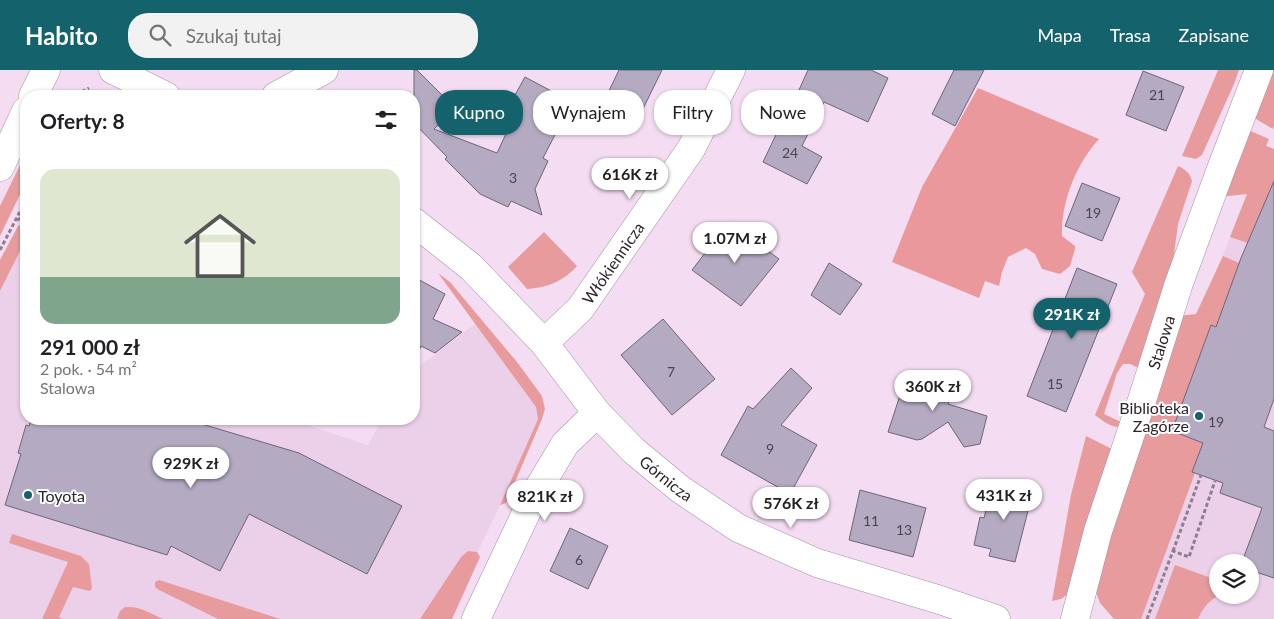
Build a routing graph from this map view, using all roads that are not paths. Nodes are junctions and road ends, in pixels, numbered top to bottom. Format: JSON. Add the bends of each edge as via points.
{"nodes":[{"id":1,"x":46,"y":70,"type":"edge"},
{"id":2,"x":113,"y":70,"type":"edge"},
{"id":3,"x":324,"y":70,"type":"edge"},
{"id":4,"x":731,"y":70,"type":"edge"},
{"id":5,"x":1260,"y":70,"type":"edge"},
{"id":6,"x":37,"y":90,"type":"edge"},
{"id":7,"x":154,"y":90,"type":"edge"},
{"id":8,"x":287,"y":90,"type":"edge"},
{"id":9,"x":20,"y":124,"type":"edge"},
{"id":10,"x":0,"y":168,"type":"edge"},
{"id":11,"x":420,"y":227,"type":"edge"},
{"id":12,"x":544,"y":343,"type":"junction"},
{"id":13,"x":597,"y":413,"type":"junction"},
{"id":14,"x":476,"y":619,"type":"edge"},
{"id":15,"x":996,"y":619,"type":"edge"},
{"id":16,"x":1075,"y":619,"type":"edge"}],
"edges":[{"from":1,"to":6,"type":"street"},
{"from":2,"to":7,"type":"street"},
{"from":3,"to":8,"type":"street"},
{"from":4,"to":12,"type":"street","name":"Włókiennicza","via":[[691,149],[580,309]]},
{"from":5,"to":16,"type":"street","name":"Stalowa","via":[[1179,283],[1098,532]]},
{"from":9,"to":10,"type":"street"},
{"from":11,"to":12,"type":"street","name":"Górnicza","via":[[470,267]]},
{"from":12,"to":13,"type":"street","name":"Górnicza"},
{"from":13,"to":14,"type":"street","via":[[565,444],[535,494]]},
{"from":13,"to":15,"type":"street","name":"Górnicza","via":[[634,451],[680,489],[738,528],[817,563]]}]}
